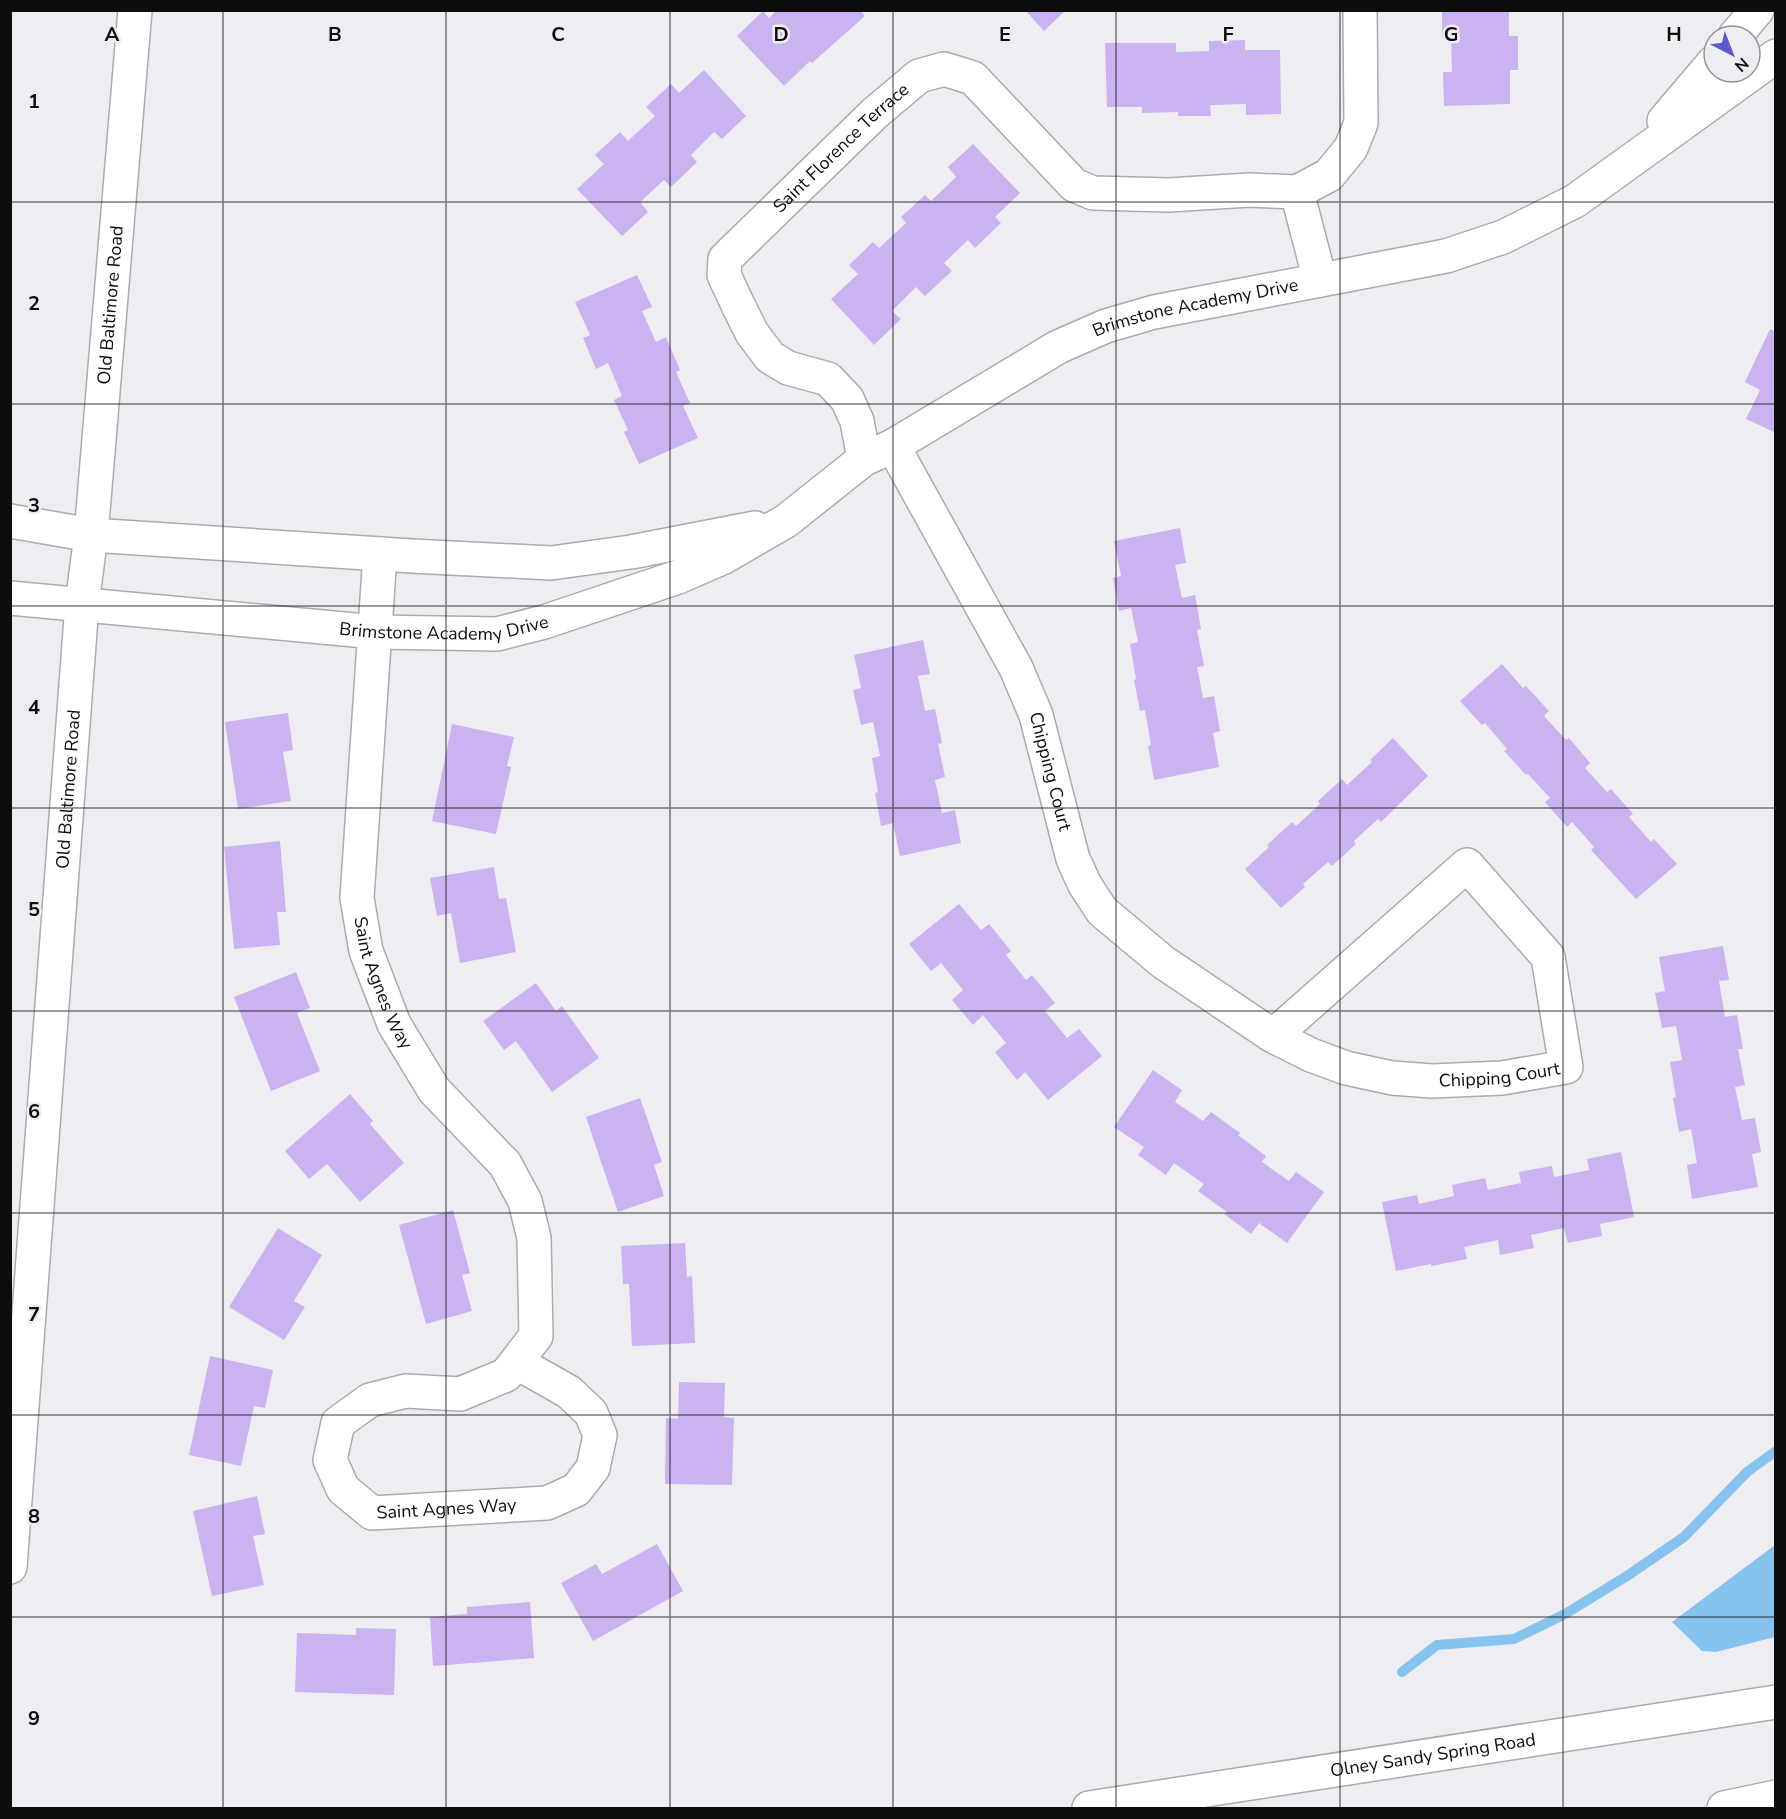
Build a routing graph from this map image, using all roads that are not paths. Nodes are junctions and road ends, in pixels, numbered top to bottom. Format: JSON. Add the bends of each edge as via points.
{"nodes":[{"id":1,"x":135,"y":10,"type":"edge"},
{"id":2,"x":1360,"y":10,"type":"edge"},
{"id":3,"x":1757,"y":10,"type":"edge"},
{"id":4,"x":1745,"y":24,"type":"edge"},
{"id":5,"x":1776,"y":56,"type":"edge"},
{"id":6,"x":1702,"y":76,"type":"edge"},
{"id":7,"x":1632,"y":159,"type":"junction"},
{"id":8,"x":1297,"y":192,"type":"junction"},
{"id":9,"x":1320,"y":280,"type":"junction"},
{"id":10,"x":893,"y":446,"type":"junction"},
{"id":11,"x":864,"y":459,"type":"junction"},
{"id":12,"x":10,"y":521,"type":"edge"},
{"id":13,"x":786,"y":521,"type":"junction"},
{"id":14,"x":92,"y":535,"type":"junction"},
{"id":15,"x":380,"y":554,"type":"junction"},
{"id":16,"x":10,"y":598,"type":"edge"},
{"id":17,"x":82,"y":604,"type":"junction"},
{"id":18,"x":376,"y":632,"type":"junction"},
{"id":19,"x":1273,"y":1036,"type":"junction"},
{"id":20,"x":516,"y":1362,"type":"junction"},
{"id":21,"x":10,"y":1567,"type":"edge"},
{"id":22,"x":1776,"y":1702,"type":"edge"},
{"id":23,"x":1776,"y":1797,"type":"edge"},
{"id":24,"x":1089,"y":1809,"type":"edge"},
{"id":25,"x":1724,"y":1809,"type":"edge"}],
"edges":[{"from":1,"to":14,"type":"street","name":"Old Baltimore Road"},
{"from":2,"to":8,"type":"street","via":[[1360,123],[1351,148],[1329,175]]},
{"from":3,"to":4,"type":"street"},
{"from":5,"to":7,"type":"street","name":"Brimstone Academy Drive"},
{"from":6,"to":7,"type":"street","name":"Brimstone Academy Drive"},
{"from":7,"to":9,"type":"street","name":"Brimstone Academy Drive","via":[[1575,201],[1503,237],[1446,256]]},
{"from":8,"to":9,"type":"street"},
{"from":8,"to":11,"type":"street","name":"Saint Florence Terrace","via":[[1093,192],[1074,185],[973,78],[944,69],[919,76],[875,113],[725,260],[724,275],[752,333],[770,357],[788,368],[828,379],[847,399],[857,421]]},
{"from":9,"to":10,"type":"street","name":"Brimstone Academy Drive","via":[[1154,312],[1106,326],[1058,347]]},
{"from":10,"to":11,"type":"street","name":"Brimstone Academy Drive"},
{"from":10,"to":19,"type":"street","name":"Chipping Court","via":[[1016,668],[1036,715],[1073,859],[1091,894],[1102,911],[1154,955]]},
{"from":11,"to":13,"type":"street","name":"Brimstone Academy Drive"},
{"from":12,"to":14,"type":"street","name":"Brimstone Academy Drive"},
{"from":13,"to":15,"type":"street","name":"Brimstone Academy Drive","via":[[674,545],[552,563]]},
{"from":13,"to":18,"type":"street","name":"Brimstone Academy Drive","via":[[678,577],[544,622],[496,634]]},
{"from":14,"to":15,"type":"street","name":"Brimstone Academy Drive"},
{"from":14,"to":17,"type":"street","name":"Old Baltimore Road"},
{"from":15,"to":18,"type":"street","name":"Saint Agnes Way"},
{"from":16,"to":17,"type":"street","name":"Brimstone Academy Drive"},
{"from":17,"to":18,"type":"street","name":"Brimstone Academy Drive"},
{"from":17,"to":21,"type":"street","name":"Old Baltimore Road"},
{"from":18,"to":20,"type":"street","name":"Saint Agnes Way","via":[[357,898],[366,951],[394,1024],[434,1090],[505,1164],[525,1201],[534,1238],[536,1336]]},
{"from":19,"to":19,"type":"street","name":"Chipping Court","via":[[1346,1068],[1392,1078],[1502,1078],[1566,1067],[1548,957],[1467,865]]},
{"from":20,"to":20,"type":"street","name":"Saint Agnes Way","via":[[569,1392],[591,1413],[600,1435],[593,1468],[576,1490],[547,1503],[372,1513],[343,1489],[330,1460],[338,1423],[370,1400],[406,1391],[460,1394],[506,1375]]},
{"from":22,"to":24,"type":"street","name":"Olney Sandy Spring Road"},
{"from":23,"to":25,"type":"street"}]}
